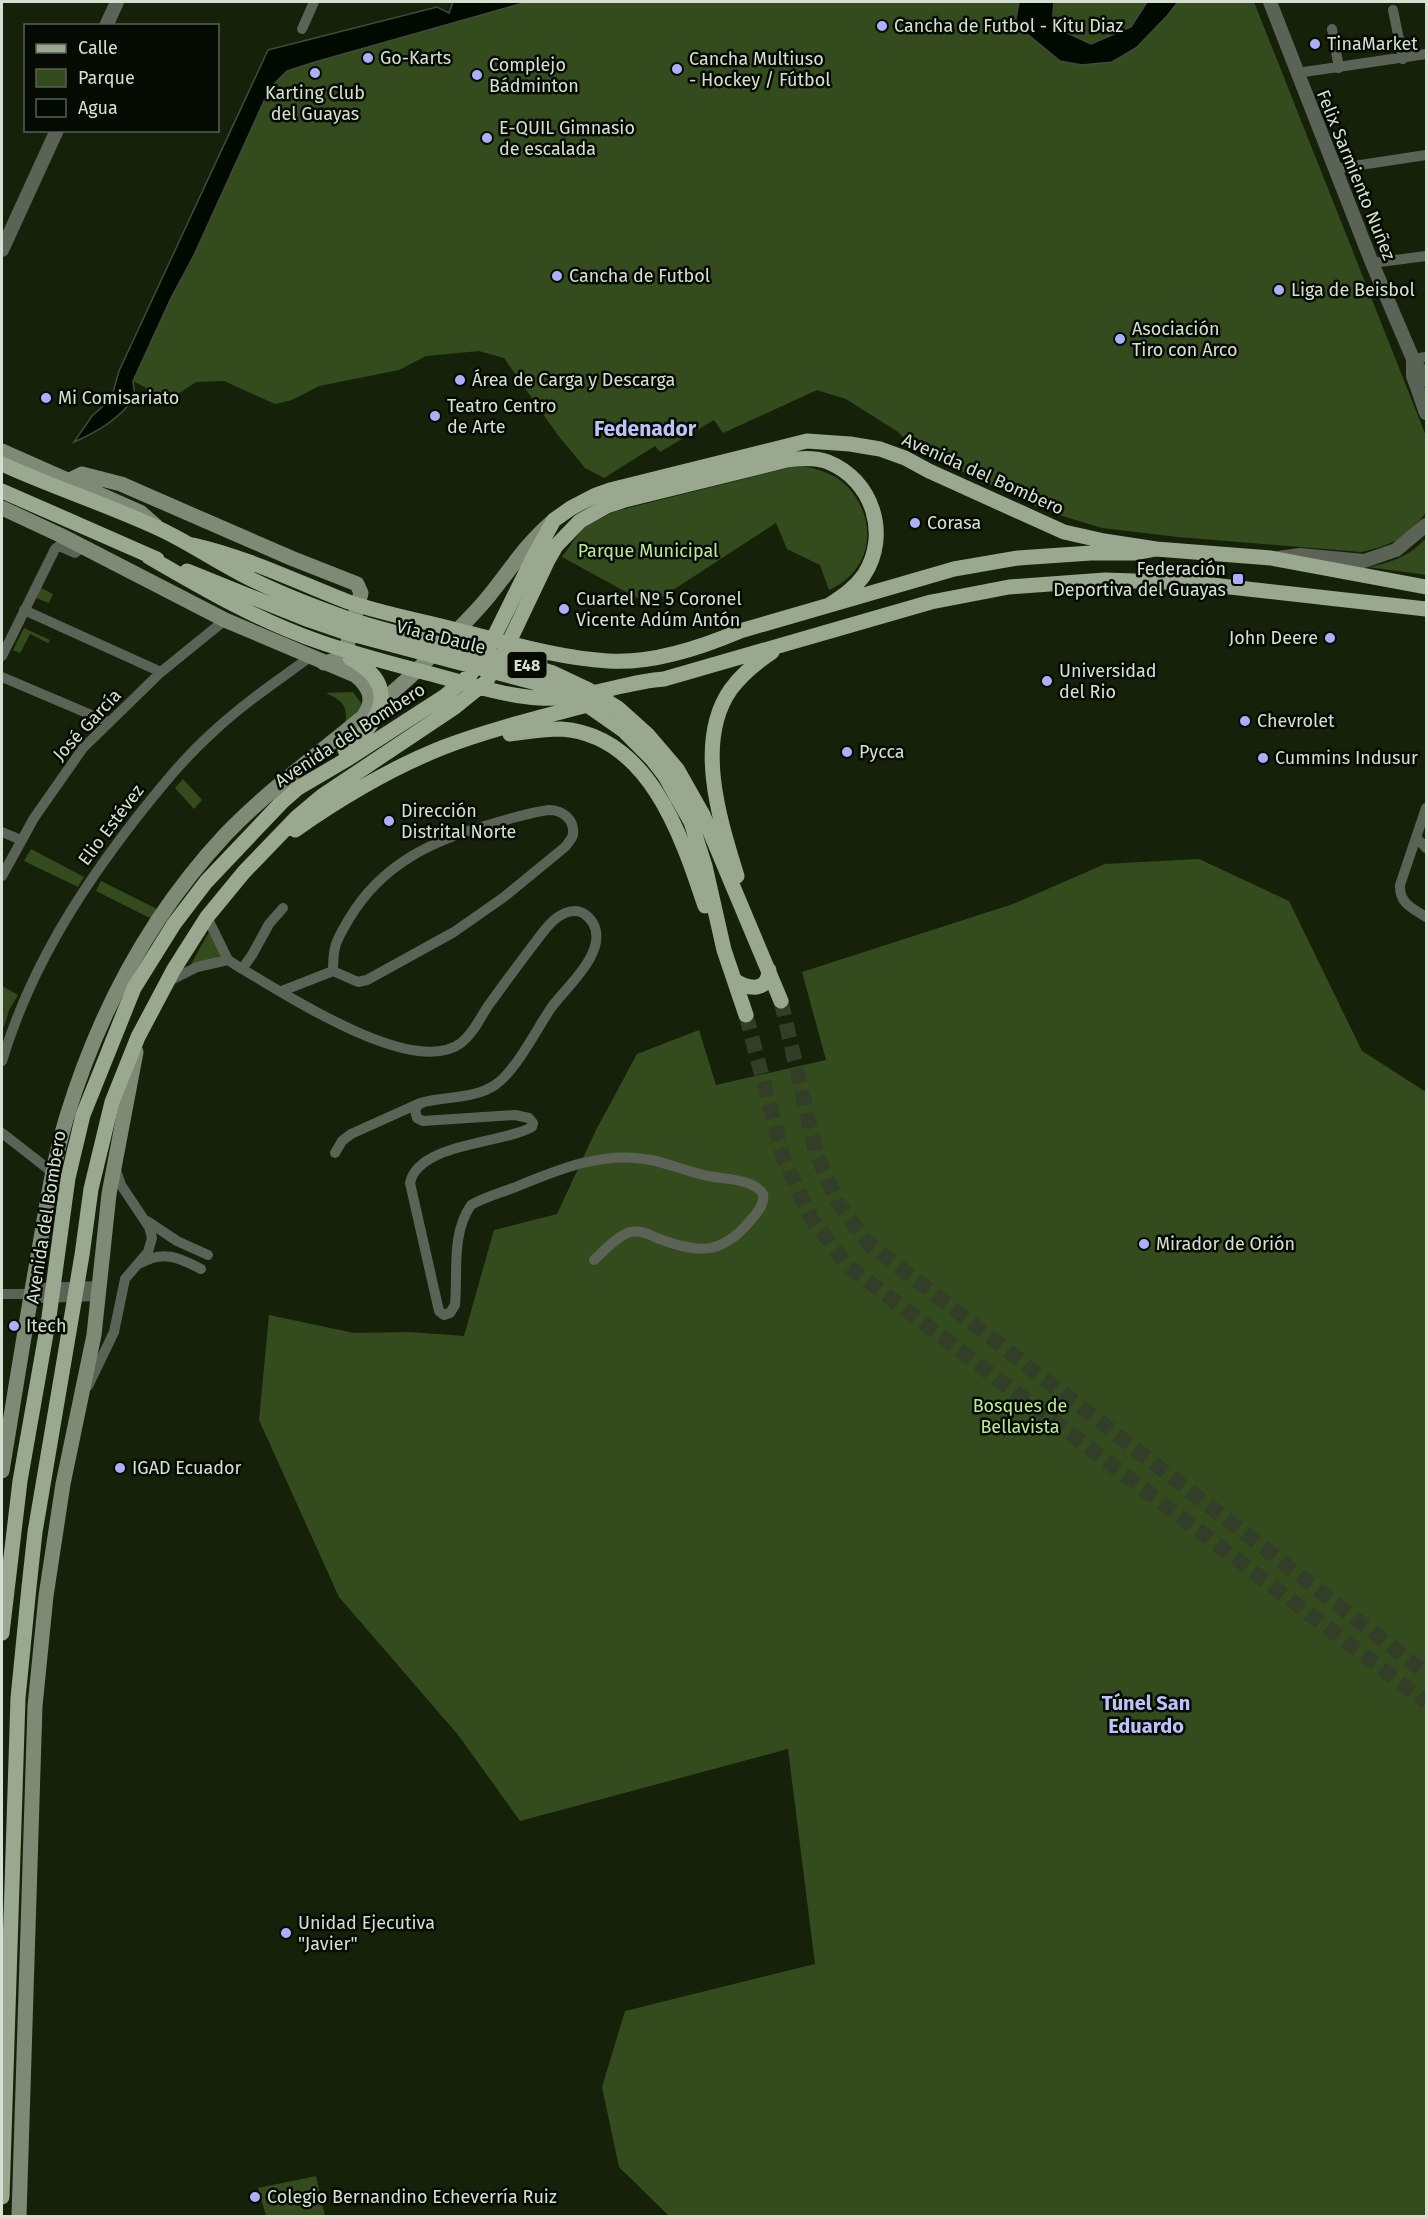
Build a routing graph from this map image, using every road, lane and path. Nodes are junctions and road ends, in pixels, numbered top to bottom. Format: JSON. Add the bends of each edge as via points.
{"nodes":[{"id":1,"x":117,"y":2,"type":"edge"},
{"id":2,"x":314,"y":2,"type":"edge"},
{"id":3,"x":1270,"y":2,"type":"edge"},
{"id":4,"x":1393,"y":10,"type":"dead end"},
{"id":5,"x":107,"y":24,"type":"edge"},
{"id":6,"x":302,"y":29,"type":"dead end"},
{"id":7,"x":1332,"y":29,"type":"dead end"},
{"id":8,"x":1426,"y":54,"type":"edge"},
{"id":9,"x":1403,"y":59,"type":"junction"},
{"id":10,"x":1339,"y":68,"type":"junction"},
{"id":11,"x":1297,"y":73,"type":"junction"},
{"id":12,"x":56,"y":132,"type":"edge"},
{"id":13,"x":1426,"y":155,"type":"edge"},
{"id":14,"x":1335,"y":169,"type":"junction"},
{"id":15,"x":2,"y":250,"type":"edge"},
{"id":16,"x":1426,"y":256,"type":"edge"},
{"id":17,"x":1372,"y":263,"type":"junction"},
{"id":18,"x":1420,"y":358,"type":"edge"},
{"id":19,"x":1426,"y":380,"type":"edge"},
{"id":20,"x":1426,"y":413,"type":"edge"},
{"id":21,"x":2,"y":451,"type":"edge"},
{"id":22,"x":2,"y":464,"type":"edge"},
{"id":23,"x":68,"y":481,"type":"junction"},
{"id":24,"x":2,"y":491,"type":"edge"},
{"id":25,"x":2,"y":508,"type":"edge"},
{"id":26,"x":554,"y":520,"type":"junction"},
{"id":27,"x":1426,"y":525,"type":"edge"},
{"id":28,"x":159,"y":528,"type":"junction"},
{"id":29,"x":192,"y":545,"type":"junction"},
{"id":30,"x":82,"y":546,"type":"junction"},
{"id":31,"x":1156,"y":549,"type":"junction"},
{"id":32,"x":149,"y":557,"type":"junction"},
{"id":33,"x":1271,"y":558,"type":"junction"},
{"id":34,"x":1372,"y":576,"type":"junction"},
{"id":35,"x":1426,"y":582,"type":"edge"},
{"id":36,"x":1426,"y":587,"type":"edge"},
{"id":37,"x":829,"y":604,"type":"junction"},
{"id":38,"x":1426,"y":609,"type":"edge"},
{"id":39,"x":24,"y":610,"type":"junction"},
{"id":40,"x":225,"y":620,"type":"junction"},
{"id":41,"x":346,"y":625,"type":"junction"},
{"id":42,"x":780,"y":646,"type":"junction"},
{"id":43,"x":339,"y":650,"type":"junction"},
{"id":44,"x":2,"y":656,"type":"edge"},
{"id":45,"x":317,"y":660,"type":"junction"},
{"id":46,"x":161,"y":672,"type":"junction"},
{"id":47,"x":2,"y":677,"type":"edge"},
{"id":48,"x":664,"y":679,"type":"junction"},
{"id":49,"x":108,"y":722,"type":"junction"},
{"id":50,"x":364,"y":725,"type":"junction"},
{"id":51,"x":471,"y":738,"type":"junction"},
{"id":52,"x":671,"y":772,"type":"junction"},
{"id":53,"x":298,"y":788,"type":"junction"},
{"id":54,"x":1426,"y":809,"type":"edge"},
{"id":55,"x":2,"y":832,"type":"edge"},
{"id":56,"x":1416,"y":837,"type":"junction"},
{"id":57,"x":21,"y":840,"type":"junction"},
{"id":58,"x":1426,"y":848,"type":"edge"},
{"id":59,"x":259,"y":857,"type":"junction"},
{"id":60,"x":2,"y":876,"type":"edge"},
{"id":61,"x":283,"y":908,"type":"dead end"},
{"id":62,"x":207,"y":916,"type":"junction"},
{"id":63,"x":1426,"y":917,"type":"edge"},
{"id":64,"x":758,"y":942,"type":"junction"},
{"id":65,"x":724,"y":950,"type":"junction"},
{"id":66,"x":228,"y":960,"type":"junction"},
{"id":67,"x":242,"y":969,"type":"junction"},
{"id":68,"x":769,"y":970,"type":"junction"},
{"id":69,"x":333,"y":971,"type":"junction"},
{"id":70,"x":734,"y":980,"type":"junction"},
{"id":71,"x":166,"y":983,"type":"junction"},
{"id":72,"x":282,"y":991,"type":"junction"},
{"id":73,"x":781,"y":1001,"type":"tunnel mouth"},
{"id":74,"x":746,"y":1015,"type":"tunnel mouth"},
{"id":75,"x":138,"y":1037,"type":"junction"},
{"id":76,"x":2,"y":1061,"type":"edge"},
{"id":77,"x":420,"y":1103,"type":"junction"},
{"id":78,"x":2,"y":1133,"type":"edge"},
{"id":79,"x":335,"y":1152,"type":"dead end"},
{"id":80,"x":114,"y":1164,"type":"junction"},
{"id":81,"x":52,"y":1172,"type":"junction"},
{"id":82,"x":144,"y":1219,"type":"junction"},
{"id":83,"x":208,"y":1255,"type":"dead end"},
{"id":84,"x":594,"y":1260,"type":"dead end"},
{"id":85,"x":136,"y":1266,"type":"junction"},
{"id":86,"x":201,"y":1269,"type":"dead end"},
{"id":87,"x":99,"y":1291,"type":"junction"},
{"id":88,"x":2,"y":1294,"type":"edge"},
{"id":89,"x":31,"y":1294,"type":"junction"},
{"id":90,"x":81,"y":1400,"type":"junction"},
{"id":91,"x":2,"y":1471,"type":"edge"},
{"id":92,"x":2,"y":1633,"type":"edge"},
{"id":93,"x":2,"y":2197,"type":"edge"},
{"id":94,"x":19,"y":2217,"type":"edge"}],
"edges":[{"from":1,"to":5,"type":"street"},
{"from":2,"to":6,"type":"street"},
{"from":3,"to":11,"type":"street","name":"Felix Sarmiento Nuñez"},
{"from":4,"to":9,"type":"street"},
{"from":7,"to":10,"type":"street"},
{"from":8,"to":9,"type":"street"},
{"from":9,"to":10,"type":"street"},
{"from":10,"to":11,"type":"street"},
{"from":11,"to":14,"type":"street","name":"Felix Sarmiento Nuñez"},
{"from":12,"to":15,"type":"street"},
{"from":13,"to":14,"type":"street"},
{"from":14,"to":17,"type":"street","name":"Felix Sarmiento Nuñez"},
{"from":16,"to":17,"type":"street"},
{"from":17,"to":18,"type":"street","name":"Felix Sarmiento Nuñez"},
{"from":18,"to":19,"type":"street","name":"Felix Sarmiento Nuñez"},
{"from":18,"to":20,"type":"street","name":"Felix Sarmiento Nuñez","via":[[1413,376]]},
{"from":21,"to":23,"type":"main road","name":"Vía a Daule"},
{"from":22,"to":28,"type":"main road","name":"Vía a Daule","number":"E48"},
{"from":23,"to":28,"type":"main road","name":"Vía a Daule","via":[[140,512]]},
{"from":23,"to":45,"type":"main road","via":[[82,474],[122,484],[357,584],[361,593],[347,646],[339,659]]},
{"from":24,"to":32,"type":"main road","name":"Vía a Daule","number":"E48"},
{"from":25,"to":30,"type":"main road"},
{"from":26,"to":31,"type":"main road","name":"Avenida del Bombero","via":[[610,490],[807,441],[880,449],[1064,531]]},
{"from":26,"to":50,"type":"main road","name":"Avenida del Bombero","via":[[532,540],[489,596]]},
{"from":26,"to":53,"type":"main road","name":"Avenida del Bombero","via":[[487,651],[470,675],[445,696]]},
{"from":27,"to":33,"type":"street","via":[[1396,550],[1364,561],[1300,555]]},
{"from":28,"to":29,"type":"main road","name":"Vía a Daule","number":"E48"},
{"from":29,"to":37,"type":"main road","name":"Vía a Daule","via":[[220,551],[349,602],[533,649],[608,662],[667,655]]},
{"from":29,"to":41,"type":"main road","name":"Vía a Daule","number":"E48","via":[[254,581]]},
{"from":30,"to":39,"type":"street","via":[[75,553],[59,546],[56,549]]},
{"from":30,"to":40,"type":"main road"},
{"from":31,"to":33,"type":"main road"},
{"from":31,"to":37,"type":"main road","name":"Vía a Daule","via":[[981,564]]},
{"from":32,"to":41,"type":"main road","name":"Vía a Daule","number":"E48","via":[[309,620]]},
{"from":32,"to":43,"type":"main road","name":"Vía a Daule","via":[[232,603]]},
{"from":33,"to":34,"type":"main road"},
{"from":34,"to":35,"type":"main road"},
{"from":34,"to":36,"type":"main road"},
{"from":37,"to":59,"type":"main road","via":[[849,592],[864,576],[878,539],[866,495],[848,475],[827,462],[787,460],[607,506],[580,521],[556,546],[486,682],[322,796]]},
{"from":38,"to":42,"type":"main road","via":[[1212,585],[1106,580],[1009,586],[972,593]]},
{"from":39,"to":44,"type":"street"},
{"from":39,"to":46,"type":"street"},
{"from":40,"to":45,"type":"main road"},
{"from":40,"to":46,"type":"street","name":"José García"},
{"from":41,"to":52,"type":"main road","name":"Vía a Daule","number":"E48","via":[[566,693],[623,730]]},
{"from":42,"to":48,"type":"main road"},
{"from":42,"to":64,"type":"main road","via":[[731,688],[720,713],[714,745],[716,802]]},
{"from":43,"to":48,"type":"main road","name":"Vía a Daule","via":[[496,691],[539,698],[585,695]]},
{"from":43,"to":50,"type":"main road","via":[[365,667],[381,688],[379,712]]},
{"from":45,"to":50,"type":"main road","via":[[355,675],[366,685],[371,698]]},
{"from":45,"to":76,"type":"street","name":"Elio Estévez","via":[[252,700],[213,731],[161,786],[104,859],[64,920],[43,957]]},
{"from":46,"to":49,"type":"street","name":"José García"},
{"from":47,"to":49,"type":"street"},
{"from":48,"to":51,"type":"main road","via":[[636,692]]},
{"from":49,"to":57,"type":"street","name":"José García","via":[[66,771]]},
{"from":50,"to":53,"type":"main road","via":[[360,738]]},
{"from":50,"to":81,"type":"main road","name":"Avenida del Bombero","via":[[269,794],[226,835],[160,917],[121,980],[90,1048]]},
{"from":51,"to":59,"type":"main road","via":[[385,773]]},
{"from":51,"to":65,"type":"main road","via":[[561,729],[592,736],[620,753],[649,782],[672,818]]},
{"from":52,"to":64,"type":"main road","name":"Vía a Daule","number":"E48","via":[[703,815]]},
{"from":52,"to":65,"type":"main road","name":"Vía a Daule","number":"E48","via":[[697,839]]},
{"from":53,"to":92,"type":"main road","name":"Avenida del Bombero","via":[[206,882],[174,924],[134,988],[83,1115],[68,1178],[20,1481]]},
{"from":54,"to":56,"type":"street"},
{"from":55,"to":57,"type":"street"},
{"from":56,"to":58,"type":"street"},
{"from":56,"to":63,"type":"street","via":[[1400,894],[1408,906]]},
{"from":57,"to":60,"type":"street","name":"José García"},
{"from":59,"to":62,"type":"main road"},
{"from":61,"to":67,"type":"street"},
{"from":62,"to":66,"type":"street"},
{"from":62,"to":71,"type":"main road"},
{"from":64,"to":68,"type":"main road","name":"Vía a Daule","number":"E48"},
{"from":65,"to":70,"type":"main road","name":"Vía a Daule","number":"E48"},
{"from":66,"to":67,"type":"street"},
{"from":66,"to":71,"type":"street","via":[[197,968]]},
{"from":67,"to":72,"type":"street"},
{"from":68,"to":70,"type":"main road","via":[[766,981],[758,987]]},
{"from":68,"to":73,"type":"main road","name":"Vía a Daule","number":"E48"},
{"from":69,"to":69,"type":"street","via":[[362,981],[454,932],[565,847],[573,834],[565,814],[559,810],[538,811],[462,832],[404,860],[354,910],[335,943]]},
{"from":69,"to":72,"type":"street"},
{"from":70,"to":74,"type":"main road","name":"Vía a Daule","number":"E48"},
{"from":71,"to":75,"type":"main road"},
{"from":72,"to":77,"type":"street","via":[[341,1026],[409,1050],[450,1049],[468,1036],[550,924],[568,912],[589,917],[596,933],[589,960],[552,1006],[508,1073],[484,1091]]},
{"from":75,"to":80,"type":"main road"},
{"from":75,"to":93,"type":"main road","via":[[112,1102],[91,1189],[35,1532],[18,1698]]},
{"from":77,"to":79,"type":"street","via":[[351,1134]]},
{"from":77,"to":84,"type":"street","via":[[415,1108],[416,1115],[423,1121],[515,1115],[527,1117],[533,1124],[530,1129],[431,1158],[410,1179],[436,1299],[443,1315],[455,1305],[458,1235],[469,1208],[554,1172],[588,1161],[649,1160],[749,1184],[763,1194],[761,1207],[729,1242],[682,1247],[644,1233],[629,1232]]},
{"from":78,"to":81,"type":"street"},
{"from":80,"to":82,"type":"street","via":[[121,1185]]},
{"from":80,"to":87,"type":"main road"},
{"from":81,"to":89,"type":"main road","name":"Avenida del Bombero"},
{"from":82,"to":83,"type":"street"},
{"from":82,"to":85,"type":"street","via":[[152,1238],[148,1252]]},
{"from":85,"to":86,"type":"street","via":[[156,1256],[171,1255]]},
{"from":85,"to":90,"type":"street","via":[[125,1279],[114,1332]]},
{"from":87,"to":89,"type":"street","via":[[39,1288]]},
{"from":87,"to":90,"type":"main road"},
{"from":88,"to":89,"type":"street"},
{"from":89,"to":91,"type":"main road","name":"Avenida del Bombero"},
{"from":90,"to":94,"type":"main road","via":[[53,1538],[35,1706]]}]}
